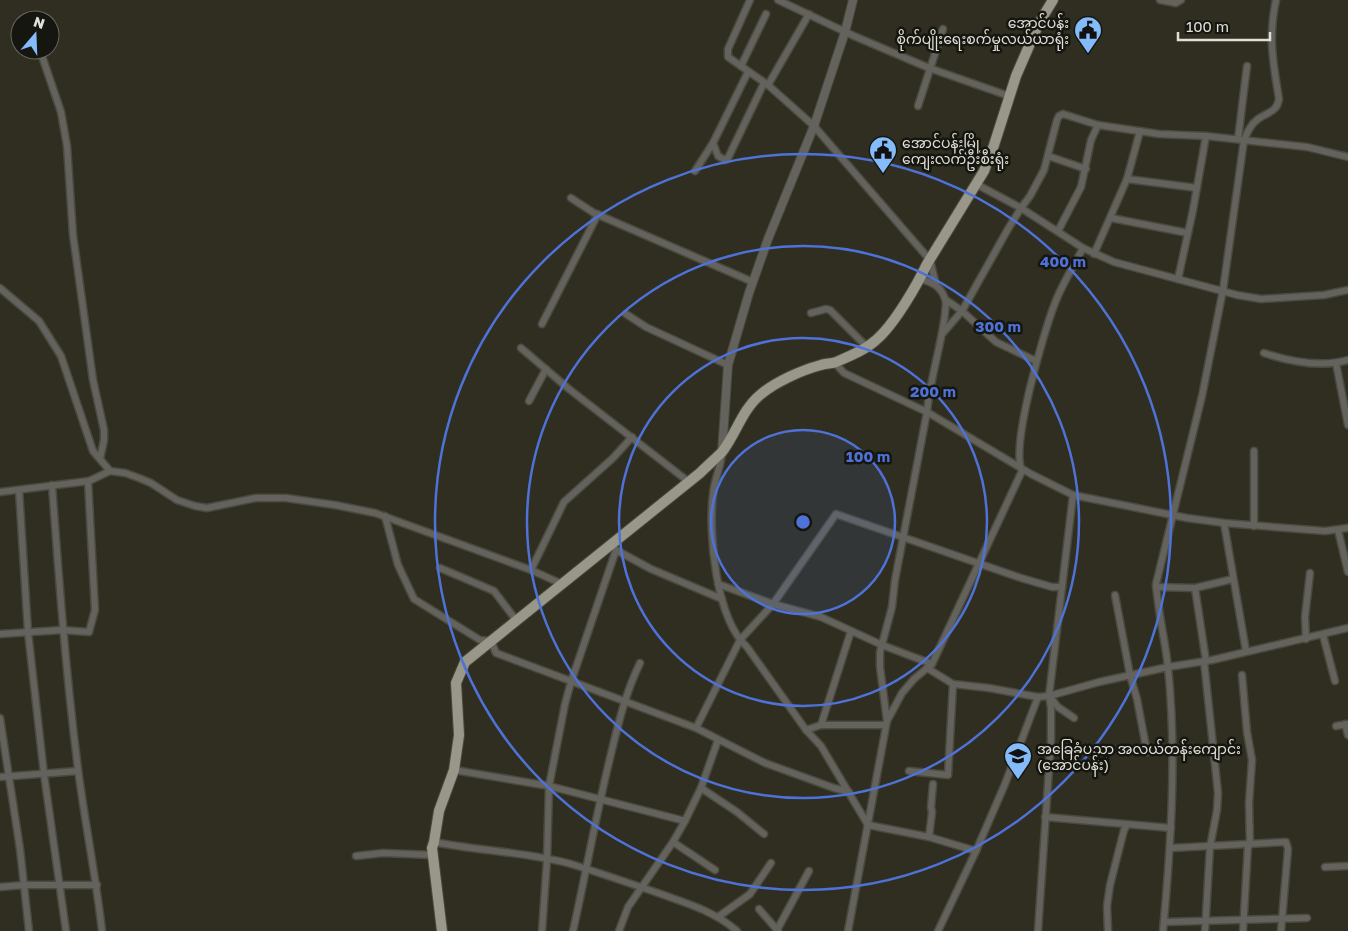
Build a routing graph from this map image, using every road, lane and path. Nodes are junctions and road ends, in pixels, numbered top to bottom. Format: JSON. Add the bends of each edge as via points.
{"nodes":[{"id":1,"x":750,"y":0,"type":"edge"},
{"id":2,"x":778,"y":0,"type":"edge"},
{"id":3,"x":853,"y":0,"type":"edge"},
{"id":4,"x":1054,"y":0,"type":"edge"},
{"id":5,"x":1160,"y":0,"type":"edge"},
{"id":6,"x":1181,"y":0,"type":"edge"},
{"id":7,"x":1276,"y":0,"type":"edge"},
{"id":8,"x":766,"y":14,"type":"dead end"},
{"id":9,"x":809,"y":14,"type":"junction"},
{"id":10,"x":944,"y":29,"type":"dead end"},
{"id":11,"x":845,"y":32,"type":"junction"},
{"id":12,"x":43,"y":60,"type":"edge"},
{"id":13,"x":740,"y":66,"type":"junction"},
{"id":14,"x":1247,"y":66,"type":"dead end"},
{"id":15,"x":930,"y":68,"type":"junction"},
{"id":16,"x":748,"y":72,"type":"junction"},
{"id":17,"x":766,"y":84,"type":"junction"},
{"id":18,"x":1008,"y":96,"type":"junction"},
{"id":19,"x":918,"y":106,"type":"dead end"},
{"id":20,"x":1098,"y":125,"type":"junction"},
{"id":21,"x":814,"y":126,"type":"junction"},
{"id":22,"x":1140,"y":131,"type":"junction"},
{"id":23,"x":1206,"y":136,"type":"junction"},
{"id":24,"x":1241,"y":139,"type":"junction"},
{"id":25,"x":713,"y":143,"type":"junction"},
{"id":26,"x":1048,"y":156,"type":"junction"},
{"id":27,"x":1348,"y":157,"type":"edge"},
{"id":28,"x":1086,"y":169,"type":"junction"},
{"id":29,"x":695,"y":171,"type":"dead end"},
{"id":30,"x":1127,"y":179,"type":"junction"},
{"id":31,"x":976,"y":184,"type":"junction"},
{"id":32,"x":1197,"y":188,"type":"junction"},
{"id":33,"x":571,"y":198,"type":"dead end"},
{"id":34,"x":1021,"y":208,"type":"junction"},
{"id":35,"x":598,"y":214,"type":"junction"},
{"id":36,"x":1111,"y":218,"type":"junction"},
{"id":37,"x":1058,"y":231,"type":"junction"},
{"id":38,"x":1188,"y":233,"type":"junction"},
{"id":39,"x":1083,"y":248,"type":"junction"},
{"id":40,"x":1094,"y":254,"type":"junction"},
{"id":41,"x":930,"y":260,"type":"junction"},
{"id":42,"x":920,"y":279,"type":"junction"},
{"id":43,"x":1178,"y":279,"type":"junction"},
{"id":44,"x":752,"y":282,"type":"junction"},
{"id":45,"x":936,"y":285,"type":"junction"},
{"id":46,"x":0,"y":288,"type":"edge"},
{"id":47,"x":1223,"y":290,"type":"junction"},
{"id":48,"x":1348,"y":290,"type":"edge"},
{"id":49,"x":946,"y":300,"type":"junction"},
{"id":50,"x":962,"y":311,"type":"junction"},
{"id":51,"x":812,"y":313,"type":"dead end"},
{"id":52,"x":626,"y":314,"type":"dead end"},
{"id":53,"x":542,"y":324,"type":"dead end"},
{"id":54,"x":941,"y":335,"type":"junction"},
{"id":55,"x":868,"y":346,"type":"junction"},
{"id":56,"x":521,"y":348,"type":"dead end"},
{"id":57,"x":1264,"y":353,"type":"dead end"},
{"id":58,"x":1348,"y":360,"type":"edge"},
{"id":59,"x":1036,"y":362,"type":"junction"},
{"id":60,"x":835,"y":363,"type":"junction"},
{"id":61,"x":1336,"y":364,"type":"junction"},
{"id":62,"x":728,"y":365,"type":"junction"},
{"id":63,"x":546,"y":369,"type":"junction"},
{"id":64,"x":529,"y":401,"type":"dead end"},
{"id":65,"x":927,"y":412,"type":"junction"},
{"id":66,"x":1348,"y":425,"type":"edge"},
{"id":67,"x":632,"y":437,"type":"junction"},
{"id":68,"x":1254,"y":451,"type":"dead end"},
{"id":69,"x":722,"y":452,"type":"junction"},
{"id":70,"x":100,"y":459,"type":"junction"},
{"id":71,"x":1020,"y":467,"type":"junction"},
{"id":72,"x":110,"y":471,"type":"junction"},
{"id":73,"x":88,"y":482,"type":"junction"},
{"id":74,"x":689,"y":482,"type":"junction"},
{"id":75,"x":52,"y":485,"type":"junction"},
{"id":76,"x":19,"y":490,"type":"junction"},
{"id":77,"x":0,"y":492,"type":"edge"},
{"id":78,"x":1073,"y":495,"type":"junction"},
{"id":79,"x":1173,"y":515,"type":"junction"},
{"id":80,"x":385,"y":516,"type":"junction"},
{"id":81,"x":1224,"y":523,"type":"junction"},
{"id":82,"x":1254,"y":526,"type":"junction"},
{"id":83,"x":1348,"y":528,"type":"edge"},
{"id":84,"x":1338,"y":530,"type":"junction"},
{"id":85,"x":904,"y":537,"type":"junction"},
{"id":86,"x":614,"y":547,"type":"junction"},
{"id":87,"x":978,"y":564,"type":"junction"},
{"id":88,"x":440,"y":568,"type":"dead end"},
{"id":89,"x":531,"y":570,"type":"junction"},
{"id":90,"x":1348,"y":572,"type":"edge"},
{"id":91,"x":1310,"y":573,"type":"dead end"},
{"id":92,"x":1233,"y":578,"type":"junction"},
{"id":93,"x":562,"y":584,"type":"junction"},
{"id":94,"x":718,"y":584,"type":"junction"},
{"id":95,"x":1062,"y":587,"type":"junction"},
{"id":96,"x":1156,"y":587,"type":"junction"},
{"id":97,"x":1196,"y":588,"type":"junction"},
{"id":98,"x":1115,"y":595,"type":"dead end"},
{"id":99,"x":722,"y":599,"type":"junction"},
{"id":100,"x":774,"y":604,"type":"junction"},
{"id":101,"x":516,"y":620,"type":"junction"},
{"id":102,"x":1348,"y":628,"type":"edge"},
{"id":103,"x":62,"y":630,"type":"junction"},
{"id":104,"x":851,"y":631,"type":"junction"},
{"id":105,"x":28,"y":632,"type":"junction"},
{"id":106,"x":0,"y":634,"type":"edge"},
{"id":107,"x":1323,"y":634,"type":"junction"},
{"id":108,"x":1306,"y":639,"type":"junction"},
{"id":109,"x":740,"y":640,"type":"junction"},
{"id":110,"x":490,"y":641,"type":"junction"},
{"id":111,"x":882,"y":645,"type":"junction"},
{"id":112,"x":1246,"y":651,"type":"junction"},
{"id":113,"x":1205,"y":661,"type":"junction"},
{"id":114,"x":640,"y":663,"type":"dead end"},
{"id":115,"x":929,"y":666,"type":"junction"},
{"id":116,"x":1168,"y":667,"type":"junction"},
{"id":117,"x":1130,"y":675,"type":"junction"},
{"id":118,"x":1242,"y":675,"type":"dead end"},
{"id":119,"x":1335,"y":681,"type":"dead end"},
{"id":120,"x":571,"y":682,"type":"junction"},
{"id":121,"x":954,"y":684,"type":"junction"},
{"id":122,"x":1049,"y":696,"type":"junction"},
{"id":123,"x":1038,"y":697,"type":"junction"},
{"id":124,"x":624,"y":701,"type":"junction"},
{"id":125,"x":0,"y":718,"type":"edge"},
{"id":126,"x":1074,"y":718,"type":"dead end"},
{"id":127,"x":886,"y":723,"type":"junction"},
{"id":128,"x":1347,"y":724,"type":"edge"},
{"id":129,"x":822,"y":725,"type":"junction"},
{"id":130,"x":1336,"y":726,"type":"dead end"},
{"id":131,"x":696,"y":728,"type":"junction"},
{"id":132,"x":806,"y":730,"type":"junction"},
{"id":133,"x":1348,"y":735,"type":"edge"},
{"id":134,"x":718,"y":740,"type":"junction"},
{"id":135,"x":1147,"y":752,"type":"dead end"},
{"id":136,"x":454,"y":770,"type":"junction"},
{"id":137,"x":78,"y":771,"type":"junction"},
{"id":138,"x":908,"y":771,"type":"dead end"},
{"id":139,"x":44,"y":774,"type":"junction"},
{"id":140,"x":0,"y":777,"type":"edge"},
{"id":141,"x":8,"y":777,"type":"junction"},
{"id":142,"x":933,"y":784,"type":"dead end"},
{"id":143,"x":549,"y":786,"type":"junction"},
{"id":144,"x":701,"y":788,"type":"junction"},
{"id":145,"x":849,"y":792,"type":"junction"},
{"id":146,"x":600,"y":800,"type":"junction"},
{"id":147,"x":1045,"y":817,"type":"junction"},
{"id":148,"x":685,"y":821,"type":"junction"},
{"id":149,"x":868,"y":825,"type":"junction"},
{"id":150,"x":1127,"y":825,"type":"junction"},
{"id":151,"x":1171,"y":828,"type":"junction"},
{"id":152,"x":764,"y":834,"type":"dead end"},
{"id":153,"x":929,"y":837,"type":"junction"},
{"id":154,"x":434,"y":842,"type":"junction"},
{"id":155,"x":673,"y":842,"type":"junction"},
{"id":156,"x":1249,"y":845,"type":"junction"},
{"id":157,"x":1210,"y":847,"type":"junction"},
{"id":158,"x":1170,"y":848,"type":"junction"},
{"id":159,"x":976,"y":851,"type":"junction"},
{"id":160,"x":356,"y":856,"type":"dead end"},
{"id":161,"x":433,"y":856,"type":"junction"},
{"id":162,"x":547,"y":860,"type":"junction"},
{"id":163,"x":771,"y":863,"type":"dead end"},
{"id":164,"x":1348,"y":866,"type":"edge"},
{"id":165,"x":1325,"y":867,"type":"dead end"},
{"id":166,"x":587,"y":870,"type":"junction"},
{"id":167,"x":715,"y":870,"type":"dead end"},
{"id":168,"x":809,"y":871,"type":"dead end"},
{"id":169,"x":24,"y":885,"type":"junction"},
{"id":170,"x":97,"y":885,"type":"junction"},
{"id":171,"x":60,"y":886,"type":"junction"},
{"id":172,"x":0,"y":887,"type":"edge"},
{"id":173,"x":642,"y":888,"type":"junction"},
{"id":174,"x":759,"y":909,"type":"dead end"},
{"id":175,"x":718,"y":917,"type":"junction"},
{"id":176,"x":1282,"y":918,"type":"junction"},
{"id":177,"x":1307,"y":918,"type":"dead end"},
{"id":178,"x":1244,"y":920,"type":"junction"},
{"id":179,"x":1206,"y":921,"type":"junction"},
{"id":180,"x":1164,"y":922,"type":"junction"},
{"id":181,"x":778,"y":930,"type":"edge"},
{"id":182,"x":29,"y":931,"type":"edge"},
{"id":183,"x":66,"y":931,"type":"edge"},
{"id":184,"x":102,"y":931,"type":"edge"},
{"id":185,"x":442,"y":931,"type":"edge"},
{"id":186,"x":542,"y":931,"type":"edge"},
{"id":187,"x":573,"y":931,"type":"edge"},
{"id":188,"x":619,"y":931,"type":"edge"},
{"id":189,"x":737,"y":931,"type":"edge"},
{"id":190,"x":848,"y":931,"type":"edge"},
{"id":191,"x":938,"y":931,"type":"edge"},
{"id":192,"x":1038,"y":931,"type":"edge"},
{"id":193,"x":1108,"y":931,"type":"edge"},
{"id":194,"x":1163,"y":931,"type":"edge"},
{"id":195,"x":1205,"y":931,"type":"edge"},
{"id":196,"x":1243,"y":931,"type":"edge"},
{"id":197,"x":1281,"y":931,"type":"edge"}],
"edges":[{"from":1,"to":13,"type":"street","via":[[727,52],[728,58]]},
{"from":2,"to":9,"type":"street"},
{"from":3,"to":11,"type":"street"},
{"from":4,"to":18,"type":"main road","via":[[1039,24]]},
{"from":5,"to":6,"type":"street","via":[[1176,3]]},
{"from":7,"to":24,"type":"street","via":[[1270,46],[1278,106],[1259,118]]},
{"from":8,"to":13,"type":"street"},
{"from":9,"to":11,"type":"street"},
{"from":9,"to":17,"type":"street"},
{"from":10,"to":15,"type":"street"},
{"from":11,"to":15,"type":"street"},
{"from":11,"to":21,"type":"street"},
{"from":12,"to":70,"type":"street","via":[[62,112],[67,146],[72,235],[93,380],[104,430]]},
{"from":13,"to":16,"type":"street"},
{"from":14,"to":24,"type":"street"},
{"from":15,"to":18,"type":"street"},
{"from":15,"to":19,"type":"street"},
{"from":16,"to":17,"type":"street"},
{"from":16,"to":25,"type":"street"},
{"from":17,"to":21,"type":"street"},
{"from":17,"to":25,"type":"street","via":[[728,158],[725,160],[718,156]]},
{"from":18,"to":31,"type":"main road","via":[[994,145]]},
{"from":20,"to":22,"type":"street"},
{"from":20,"to":26,"type":"street","via":[[1063,114],[1059,116]]},
{"from":20,"to":28,"type":"street","via":[[1091,140]]},
{"from":21,"to":41,"type":"street"},
{"from":21,"to":44,"type":"street"},
{"from":22,"to":23,"type":"street"},
{"from":22,"to":30,"type":"street"},
{"from":23,"to":24,"type":"street"},
{"from":23,"to":32,"type":"street"},
{"from":24,"to":27,"type":"street","via":[[1307,147]]},
{"from":24,"to":47,"type":"street"},
{"from":25,"to":29,"type":"street"},
{"from":26,"to":28,"type":"street"},
{"from":26,"to":34,"type":"street","via":[[1044,170]]},
{"from":28,"to":37,"type":"street","via":[[1081,187]]},
{"from":30,"to":32,"type":"street"},
{"from":30,"to":36,"type":"street"},
{"from":31,"to":34,"type":"street"},
{"from":31,"to":41,"type":"main road"},
{"from":32,"to":38,"type":"street"},
{"from":33,"to":35,"type":"street"},
{"from":34,"to":37,"type":"street"},
{"from":34,"to":50,"type":"street"},
{"from":35,"to":44,"type":"street"},
{"from":35,"to":53,"type":"street"},
{"from":36,"to":38,"type":"street"},
{"from":36,"to":40,"type":"street"},
{"from":37,"to":39,"type":"street"},
{"from":38,"to":43,"type":"street"},
{"from":39,"to":40,"type":"street"},
{"from":39,"to":59,"type":"street","via":[[1055,303]]},
{"from":40,"to":43,"type":"street"},
{"from":41,"to":42,"type":"main road"},
{"from":41,"to":45,"type":"street"},
{"from":42,"to":45,"type":"street"},
{"from":42,"to":55,"type":"main road","via":[[888,328]]},
{"from":43,"to":47,"type":"street"},
{"from":44,"to":62,"type":"street"},
{"from":45,"to":49,"type":"street"},
{"from":46,"to":70,"type":"street","via":[[39,321],[61,356],[93,451]]},
{"from":47,"to":48,"type":"street","via":[[1262,299]]},
{"from":47,"to":79,"type":"street"},
{"from":49,"to":50,"type":"street"},
{"from":49,"to":54,"type":"street"},
{"from":50,"to":54,"type":"street"},
{"from":50,"to":59,"type":"street","via":[[996,342]]},
{"from":51,"to":55,"type":"street","via":[[826,308],[830,310]]},
{"from":52,"to":62,"type":"street","via":[[646,327]]},
{"from":54,"to":65,"type":"street"},
{"from":55,"to":60,"type":"main road"},
{"from":56,"to":63,"type":"street"},
{"from":57,"to":61,"type":"street","via":[[1310,364]]},
{"from":58,"to":61,"type":"street"},
{"from":59,"to":71,"type":"street","via":[[1020,442]]},
{"from":60,"to":65,"type":"street","via":[[844,373]]},
{"from":60,"to":69,"type":"main road","via":[[797,374],[759,395],[747,408]]},
{"from":61,"to":66,"type":"street"},
{"from":62,"to":69,"type":"street"},
{"from":63,"to":64,"type":"street"},
{"from":63,"to":67,"type":"street"},
{"from":65,"to":71,"type":"street"},
{"from":65,"to":85,"type":"street"},
{"from":67,"to":74,"type":"street"},
{"from":67,"to":89,"type":"street","via":[[614,458],[564,502]]},
{"from":68,"to":82,"type":"street"},
{"from":69,"to":74,"type":"main road"},
{"from":69,"to":94,"type":"street","via":[[711,513]]},
{"from":70,"to":72,"type":"street"},
{"from":71,"to":78,"type":"street"},
{"from":71,"to":87,"type":"street","via":[[1022,471]]},
{"from":72,"to":73,"type":"street"},
{"from":72,"to":80,"type":"street","via":[[126,473],[152,483],[177,500],[207,508],[256,498],[286,498]]},
{"from":73,"to":75,"type":"street"},
{"from":73,"to":103,"type":"street","via":[[94,618],[89,632]]},
{"from":74,"to":86,"type":"main road"},
{"from":75,"to":76,"type":"street"},
{"from":75,"to":103,"type":"street"},
{"from":76,"to":77,"type":"street"},
{"from":76,"to":105,"type":"street"},
{"from":78,"to":79,"type":"street"},
{"from":78,"to":95,"type":"street"},
{"from":79,"to":81,"type":"street"},
{"from":79,"to":96,"type":"street"},
{"from":80,"to":89,"type":"street"},
{"from":80,"to":110,"type":"street","via":[[398,565],[414,599],[480,640]]},
{"from":81,"to":82,"type":"street"},
{"from":81,"to":92,"type":"street"},
{"from":82,"to":84,"type":"street"},
{"from":83,"to":84,"type":"street"},
{"from":84,"to":90,"type":"street"},
{"from":85,"to":87,"type":"street"},
{"from":85,"to":100,"type":"street","via":[[836,514]]},
{"from":85,"to":111,"type":"street"},
{"from":86,"to":93,"type":"main road"},
{"from":86,"to":99,"type":"street","via":[[651,569]]},
{"from":86,"to":120,"type":"street"},
{"from":87,"to":95,"type":"street"},
{"from":87,"to":115,"type":"street"},
{"from":88,"to":101,"type":"street","via":[[494,591]]},
{"from":89,"to":93,"type":"street"},
{"from":91,"to":108,"type":"street"},
{"from":92,"to":97,"type":"street"},
{"from":92,"to":112,"type":"street"},
{"from":93,"to":101,"type":"main road"},
{"from":94,"to":99,"type":"street"},
{"from":94,"to":100,"type":"street"},
{"from":95,"to":122,"type":"street"},
{"from":96,"to":97,"type":"street"},
{"from":96,"to":116,"type":"street"},
{"from":97,"to":113,"type":"street"},
{"from":98,"to":117,"type":"street"},
{"from":99,"to":109,"type":"street"},
{"from":100,"to":104,"type":"street","via":[[822,617]]},
{"from":100,"to":109,"type":"street"},
{"from":101,"to":110,"type":"main road"},
{"from":102,"to":107,"type":"street"},
{"from":103,"to":105,"type":"street"},
{"from":103,"to":137,"type":"street"},
{"from":104,"to":111,"type":"street"},
{"from":104,"to":129,"type":"street"},
{"from":105,"to":106,"type":"street"},
{"from":105,"to":139,"type":"street"},
{"from":107,"to":108,"type":"street"},
{"from":107,"to":119,"type":"street"},
{"from":108,"to":112,"type":"street"},
{"from":109,"to":131,"type":"street"},
{"from":109,"to":132,"type":"street"},
{"from":110,"to":120,"type":"street","via":[[496,653]]},
{"from":110,"to":136,"type":"main road","via":[[466,662],[456,683],[459,735]]},
{"from":111,"to":115,"type":"street"},
{"from":111,"to":127,"type":"street","via":[[880,667]]},
{"from":112,"to":113,"type":"street"},
{"from":113,"to":116,"type":"street"},
{"from":113,"to":157,"type":"street","via":[[1218,793]]},
{"from":114,"to":124,"type":"street"},
{"from":115,"to":121,"type":"street"},
{"from":115,"to":127,"type":"street","via":[[902,693]]},
{"from":116,"to":117,"type":"street"},
{"from":116,"to":151,"type":"street","via":[[1173,770]]},
{"from":117,"to":122,"type":"street"},
{"from":117,"to":135,"type":"street"},
{"from":118,"to":156,"type":"street","via":[[1252,760]]},
{"from":120,"to":124,"type":"street"},
{"from":120,"to":143,"type":"street"},
{"from":121,"to":123,"type":"street"},
{"from":121,"to":138,"type":"street","via":[[948,775]]},
{"from":122,"to":123,"type":"street"},
{"from":122,"to":126,"type":"street"},
{"from":122,"to":147,"type":"street","via":[[1051,739]]},
{"from":123,"to":159,"type":"street"},
{"from":124,"to":131,"type":"street"},
{"from":124,"to":146,"type":"street"},
{"from":125,"to":141,"type":"street"},
{"from":127,"to":129,"type":"street"},
{"from":127,"to":149,"type":"street"},
{"from":128,"to":130,"type":"street"},
{"from":128,"to":133,"type":"street"},
{"from":129,"to":132,"type":"street"},
{"from":131,"to":134,"type":"street"},
{"from":132,"to":145,"type":"street","via":[[821,746]]},
{"from":134,"to":144,"type":"street"},
{"from":134,"to":145,"type":"street","via":[[764,763]]},
{"from":136,"to":143,"type":"street"},
{"from":136,"to":154,"type":"main road","via":[[439,811]]},
{"from":137,"to":139,"type":"street"},
{"from":137,"to":170,"type":"street"},
{"from":139,"to":141,"type":"street"},
{"from":139,"to":171,"type":"street"},
{"from":140,"to":141,"type":"street"},
{"from":141,"to":169,"type":"street"},
{"from":142,"to":153,"type":"street"},
{"from":143,"to":146,"type":"street"},
{"from":143,"to":162,"type":"street"},
{"from":144,"to":148,"type":"street"},
{"from":144,"to":152,"type":"street"},
{"from":145,"to":149,"type":"street"},
{"from":146,"to":148,"type":"street"},
{"from":146,"to":166,"type":"street"},
{"from":147,"to":150,"type":"street"},
{"from":147,"to":192,"type":"street"},
{"from":148,"to":155,"type":"street"},
{"from":149,"to":153,"type":"street"},
{"from":149,"to":190,"type":"street"},
{"from":150,"to":151,"type":"street"},
{"from":150,"to":193,"type":"street","via":[[1110,885]]},
{"from":151,"to":158,"type":"street"},
{"from":153,"to":159,"type":"street"},
{"from":154,"to":161,"type":"main road"},
{"from":154,"to":162,"type":"street"},
{"from":155,"to":167,"type":"street"},
{"from":155,"to":173,"type":"street"},
{"from":156,"to":157,"type":"street"},
{"from":156,"to":176,"type":"street","via":[[1286,842]]},
{"from":156,"to":178,"type":"street"},
{"from":157,"to":158,"type":"street"},
{"from":157,"to":179,"type":"street"},
{"from":158,"to":180,"type":"street"},
{"from":159,"to":191,"type":"street"},
{"from":160,"to":161,"type":"street","via":[[383,853]]},
{"from":161,"to":185,"type":"main road"},
{"from":162,"to":166,"type":"street"},
{"from":162,"to":186,"type":"street"},
{"from":163,"to":175,"type":"street","via":[[750,894]]},
{"from":164,"to":165,"type":"street"},
{"from":166,"to":173,"type":"street"},
{"from":166,"to":187,"type":"street"},
{"from":168,"to":181,"type":"street"},
{"from":169,"to":171,"type":"street"},
{"from":169,"to":172,"type":"street"},
{"from":169,"to":182,"type":"street"},
{"from":170,"to":171,"type":"street"},
{"from":170,"to":184,"type":"street"},
{"from":171,"to":183,"type":"street"},
{"from":173,"to":175,"type":"street"},
{"from":173,"to":188,"type":"street","via":[[628,907]]},
{"from":174,"to":181,"type":"street"},
{"from":175,"to":189,"type":"street"},
{"from":176,"to":177,"type":"street"},
{"from":176,"to":178,"type":"street"},
{"from":176,"to":197,"type":"street"},
{"from":178,"to":179,"type":"street"},
{"from":178,"to":196,"type":"street"},
{"from":179,"to":180,"type":"street"},
{"from":179,"to":195,"type":"street"},
{"from":180,"to":194,"type":"street"}]}
